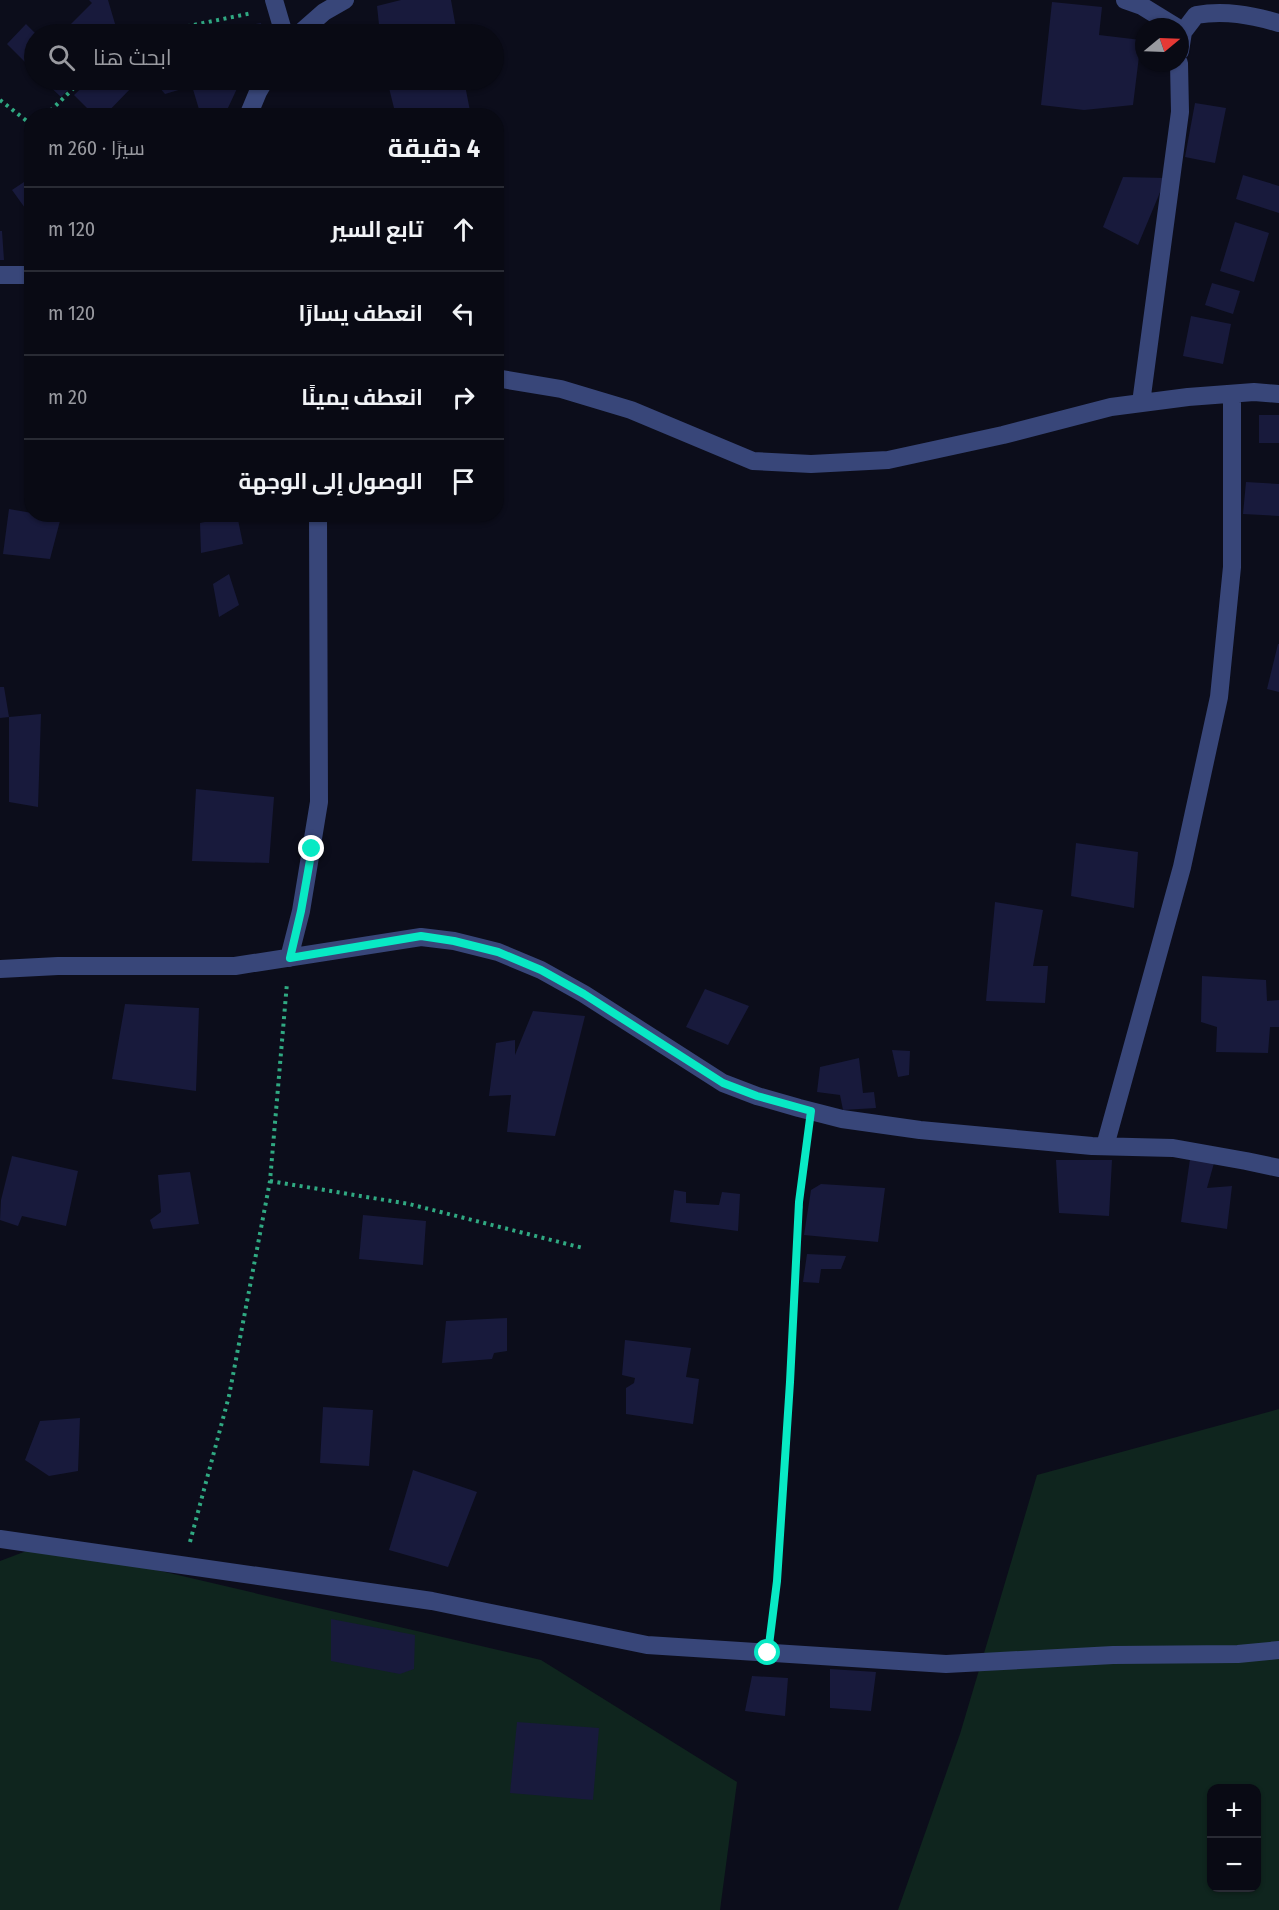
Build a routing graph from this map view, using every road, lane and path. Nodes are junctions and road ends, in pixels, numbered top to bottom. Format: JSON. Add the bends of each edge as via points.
{"nodes":[{"id":1,"x":345,"y":0,"type":"edge"},
{"id":2,"x":1125,"y":0,"type":"edge"},
{"id":3,"x":274,"y":3,"type":"edge"},
{"id":4,"x":1162,"y":18,"type":"edge"},
{"id":5,"x":1189,"y":21,"type":"edge"},
{"id":6,"x":1279,"y":23,"type":"edge"},
{"id":7,"x":195,"y":24,"type":"edge"},
{"id":8,"x":281,"y":24,"type":"edge"},
{"id":9,"x":311,"y":24,"type":"edge"},
{"id":10,"x":1179,"y":72,"type":"edge"},
{"id":11,"x":72,"y":90,"type":"edge"},
{"id":12,"x":259,"y":90,"type":"edge"},
{"id":13,"x":0,"y":100,"type":"edge"},
{"id":14,"x":53,"y":108,"type":"edge"},
{"id":15,"x":251,"y":108,"type":"edge"},
{"id":16,"x":24,"y":119,"type":"edge"},
{"id":17,"x":0,"y":275,"type":"edge"},
{"id":18,"x":24,"y":275,"type":"edge"},
{"id":19,"x":504,"y":379,"type":"edge"},
{"id":20,"x":1232,"y":394,"type":"junction"},
{"id":21,"x":1279,"y":394,"type":"edge"},
{"id":22,"x":1141,"y":403,"type":"junction"},
{"id":23,"x":318,"y":522,"type":"edge"},
{"id":24,"x":290,"y":958,"type":"junction"},
{"id":25,"x":0,"y":969,"type":"edge"},
{"id":26,"x":811,"y":1111,"type":"junction"},
{"id":27,"x":1105,"y":1146,"type":"junction"},
{"id":28,"x":1279,"y":1168,"type":"edge"},
{"id":29,"x":270,"y":1181,"type":"junction"},
{"id":30,"x":583,"y":1248,"type":"dead end"},
{"id":31,"x":0,"y":1539,"type":"edge"},
{"id":32,"x":184,"y":1566,"type":"junction"},
{"id":33,"x":1279,"y":1650,"type":"edge"},
{"id":34,"x":768,"y":1653,"type":"junction"}],
"edges":[{"from":1,"to":9,"type":"street"},
{"from":2,"to":4,"type":"street"},
{"from":3,"to":7,"type":"path","via":[[241,16]]},
{"from":3,"to":8,"type":"street"},
{"from":5,"to":6,"type":"street","via":[[1196,15],[1214,12],[1253,15]]},
{"from":10,"to":22,"type":"street","via":[[1180,112]]},
{"from":11,"to":14,"type":"path"},
{"from":12,"to":15,"type":"street"},
{"from":13,"to":16,"type":"path"},
{"from":17,"to":18,"type":"street"},
{"from":19,"to":22,"type":"street","via":[[561,389],[631,410],[753,461],[811,464],[888,460]]},
{"from":20,"to":21,"type":"street"},
{"from":20,"to":22,"type":"street"},
{"from":20,"to":27,"type":"street","via":[[1232,567],[1219,697],[1182,867]]},
{"from":23,"to":24,"type":"street","via":[[319,802]]},
{"from":24,"to":25,"type":"street","via":[[235,966]]},
{"from":24,"to":26,"type":"street","via":[[421,936],[498,952],[584,994],[723,1083]]},
{"from":24,"to":29,"type":"path"},
{"from":26,"to":27,"type":"street","via":[[920,1130]]},
{"from":26,"to":34,"type":"path","via":[[799,1202],[777,1581]]},
{"from":27,"to":28,"type":"street","via":[[1173,1148]]},
{"from":29,"to":30,"type":"path","via":[[409,1204]]},
{"from":29,"to":32,"type":"path","via":[[229,1396]]},
{"from":31,"to":32,"type":"street"},
{"from":32,"to":34,"type":"street","via":[[432,1601],[647,1645]]},
{"from":33,"to":34,"type":"street","via":[[946,1664]]}]}
